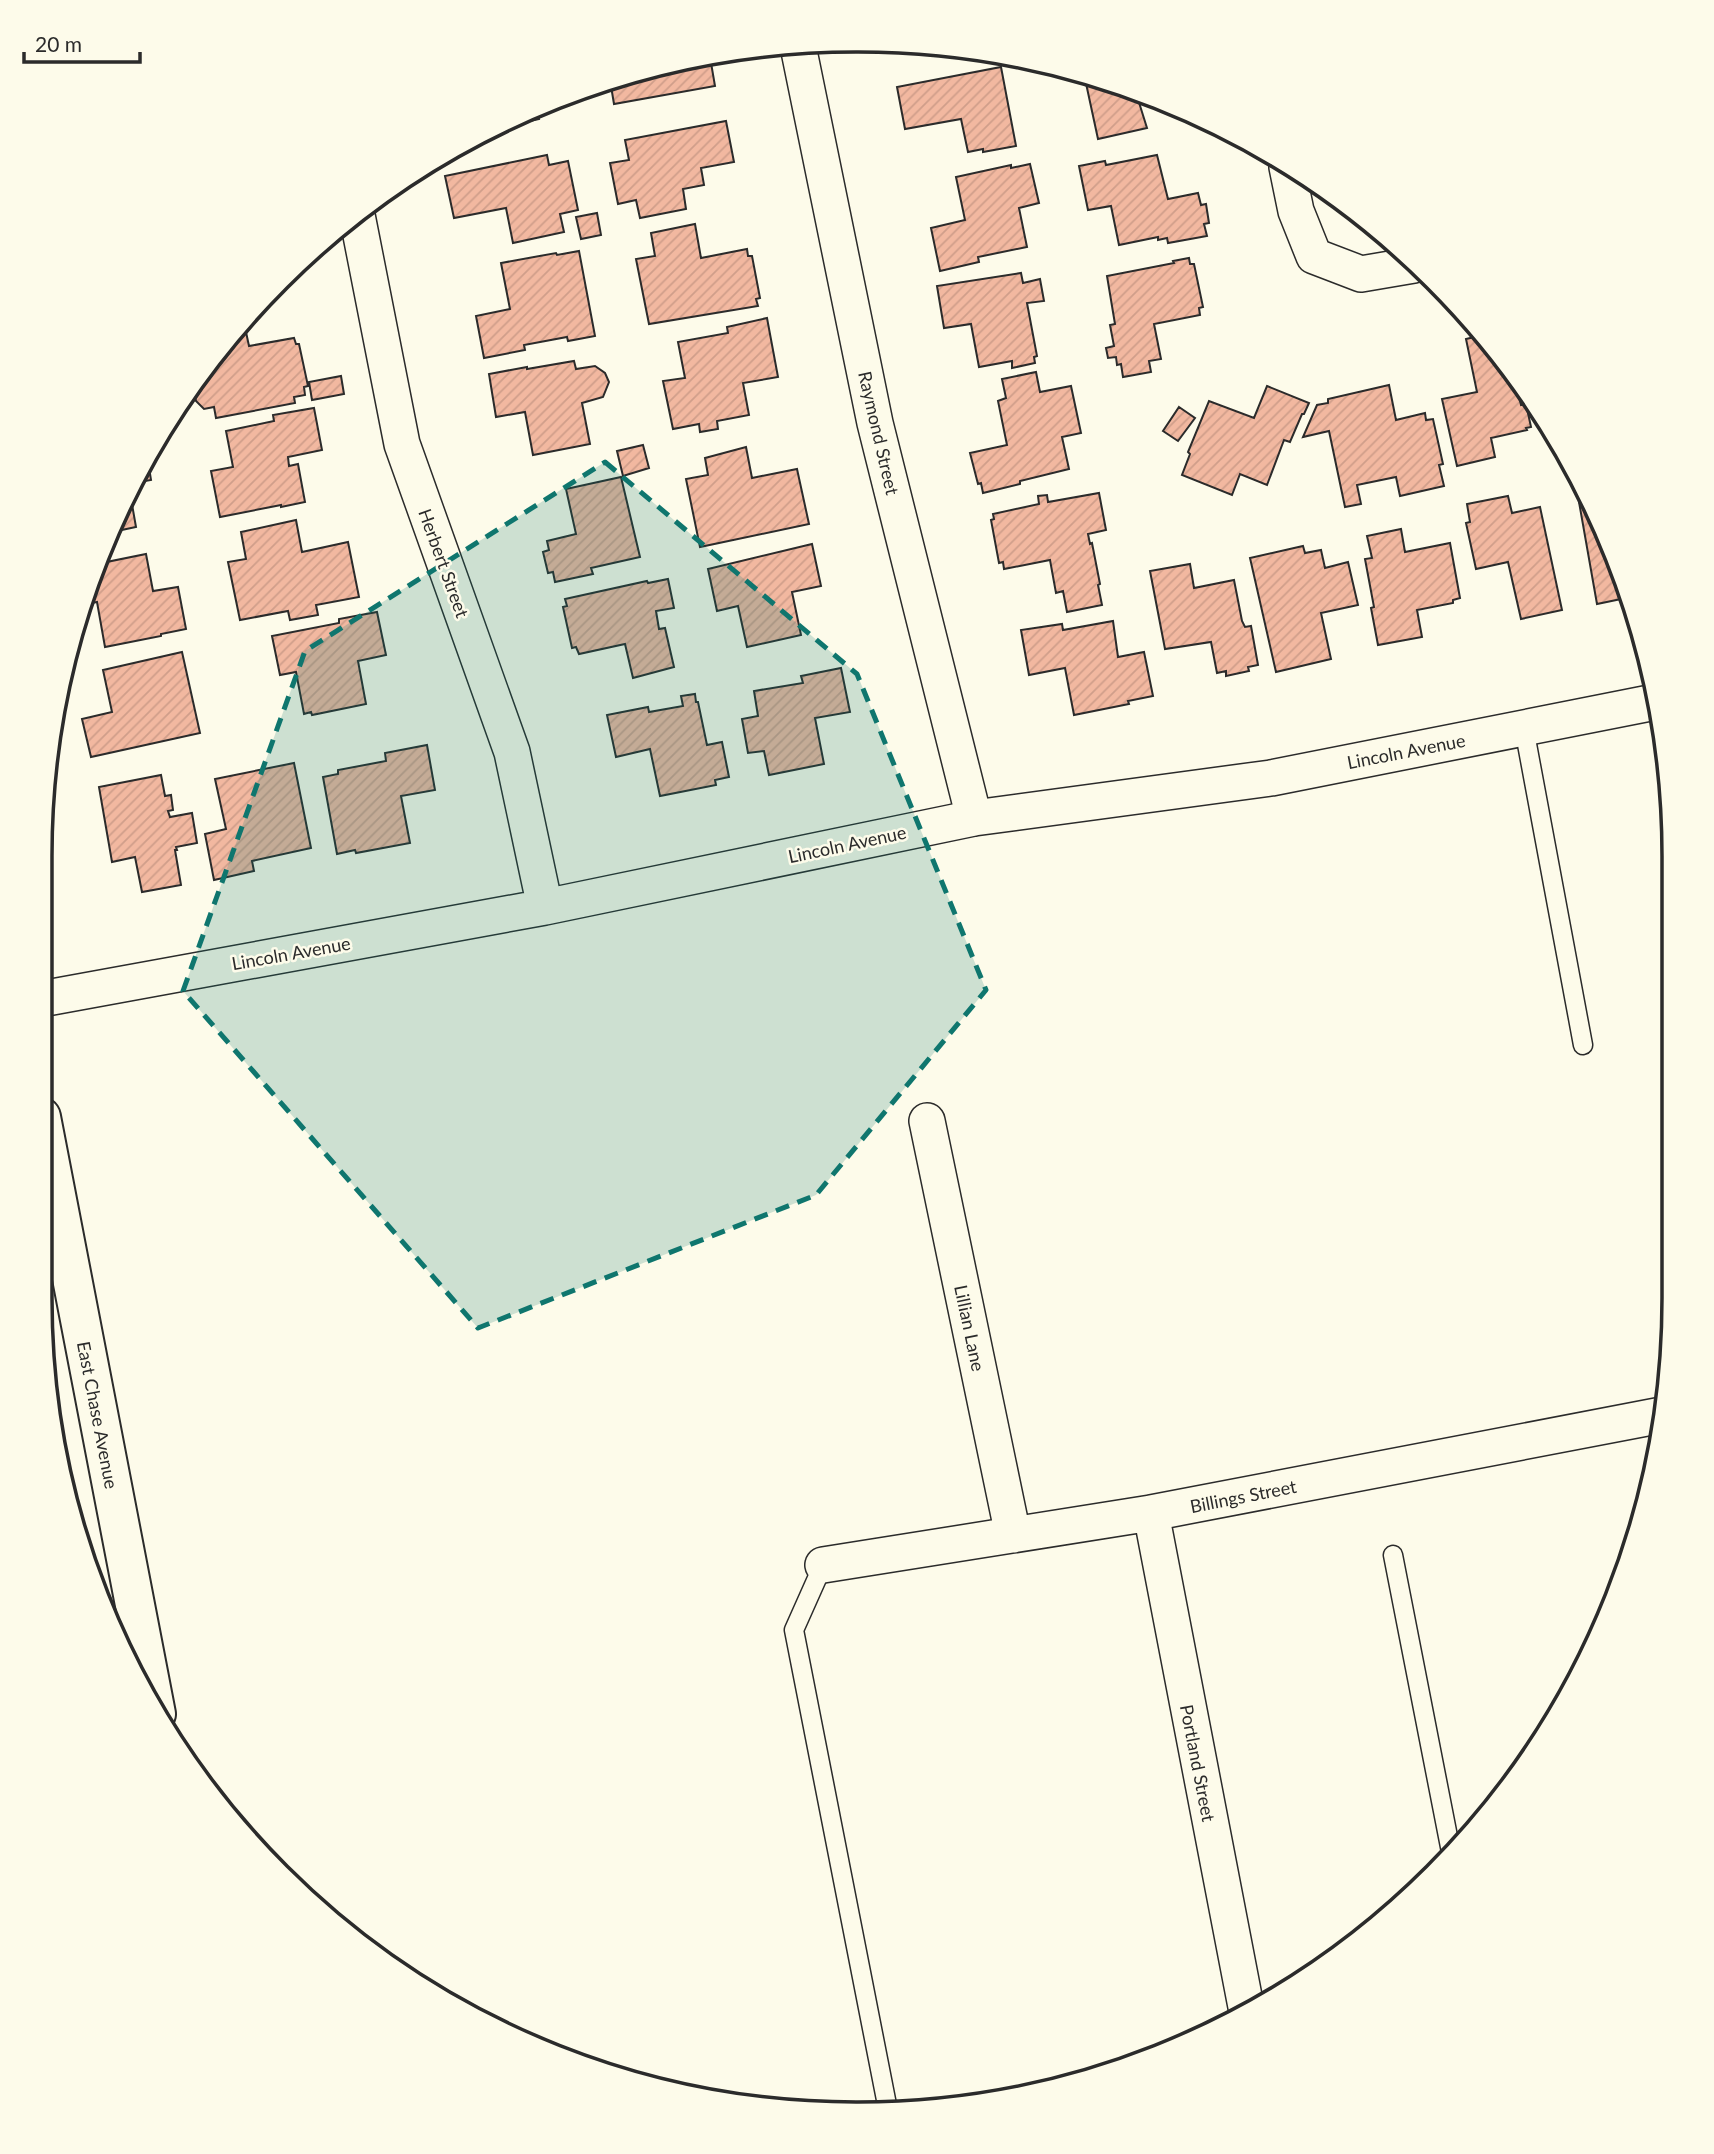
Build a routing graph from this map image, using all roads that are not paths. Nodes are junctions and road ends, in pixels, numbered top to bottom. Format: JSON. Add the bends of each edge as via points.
{"nodes":[{"id":1,"x":800,"y":54,"type":"edge"},
{"id":2,"x":1289,"y":179,"type":"edge"},
{"id":3,"x":359,"y":226,"type":"edge"},
{"id":4,"x":1399,"y":268,"type":"edge"},
{"id":5,"x":1647,"y":704,"type":"edge"},
{"id":6,"x":1524,"y":728,"type":"junction"},
{"id":7,"x":974,"y":818,"type":"junction"},
{"id":8,"x":545,"y":907,"type":"junction"},
{"id":9,"x":52,"y":997,"type":"edge"},
{"id":10,"x":1583,"y":1045,"type":"dead end"},
{"id":11,"x":927,"y":1121,"type":"dead end"},
{"id":12,"x":52,"y":1174,"type":"edge"},
{"id":13,"x":1652,"y":1417,"type":"edge"},
{"id":14,"x":1151,"y":1513,"type":"junction"},
{"id":15,"x":1013,"y":1535,"type":"junction"},
{"id":16,"x":1393,"y":1555,"type":"dead end"},
{"id":17,"x":823,"y":1565,"type":"joint"},
{"id":18,"x":149,"y":1679,"type":"edge"},
{"id":19,"x":1449,"y":1841,"type":"edge"},
{"id":20,"x":1245,"y":2002,"type":"edge"},
{"id":21,"x":886,"y":2101,"type":"edge"}],
"edges":[{"from":1,"to":7,"type":"street","name":"Raymond Street","via":[[875,423]]},
{"from":2,"to":4,"type":"street","via":[[1314,256],[1361,274]]},
{"from":3,"to":8,"type":"street","name":"Herbert Street","via":[[402,444],[512,752]]},
{"from":5,"to":6,"type":"street","name":"Lincoln Avenue"},
{"from":6,"to":7,"type":"street","name":"Lincoln Avenue","via":[[1271,778]]},
{"from":6,"to":10,"type":"lane"},
{"from":7,"to":8,"type":"street","name":"Lincoln Avenue"},
{"from":8,"to":9,"type":"street","name":"Lincoln Avenue"},
{"from":11,"to":15,"type":"street","name":"Lillian Lane"},
{"from":12,"to":18,"type":"main road","name":"East Chase Avenue"},
{"from":13,"to":14,"type":"street","name":"Billings Street"},
{"from":14,"to":15,"type":"street","name":"Billings Street"},
{"from":14,"to":20,"type":"street","name":"Portland Street"},
{"from":15,"to":17,"type":"street","name":"Billings Street"},
{"from":16,"to":19,"type":"lane"},
{"from":17,"to":21,"type":"lane","via":[[794,1630]]}]}
